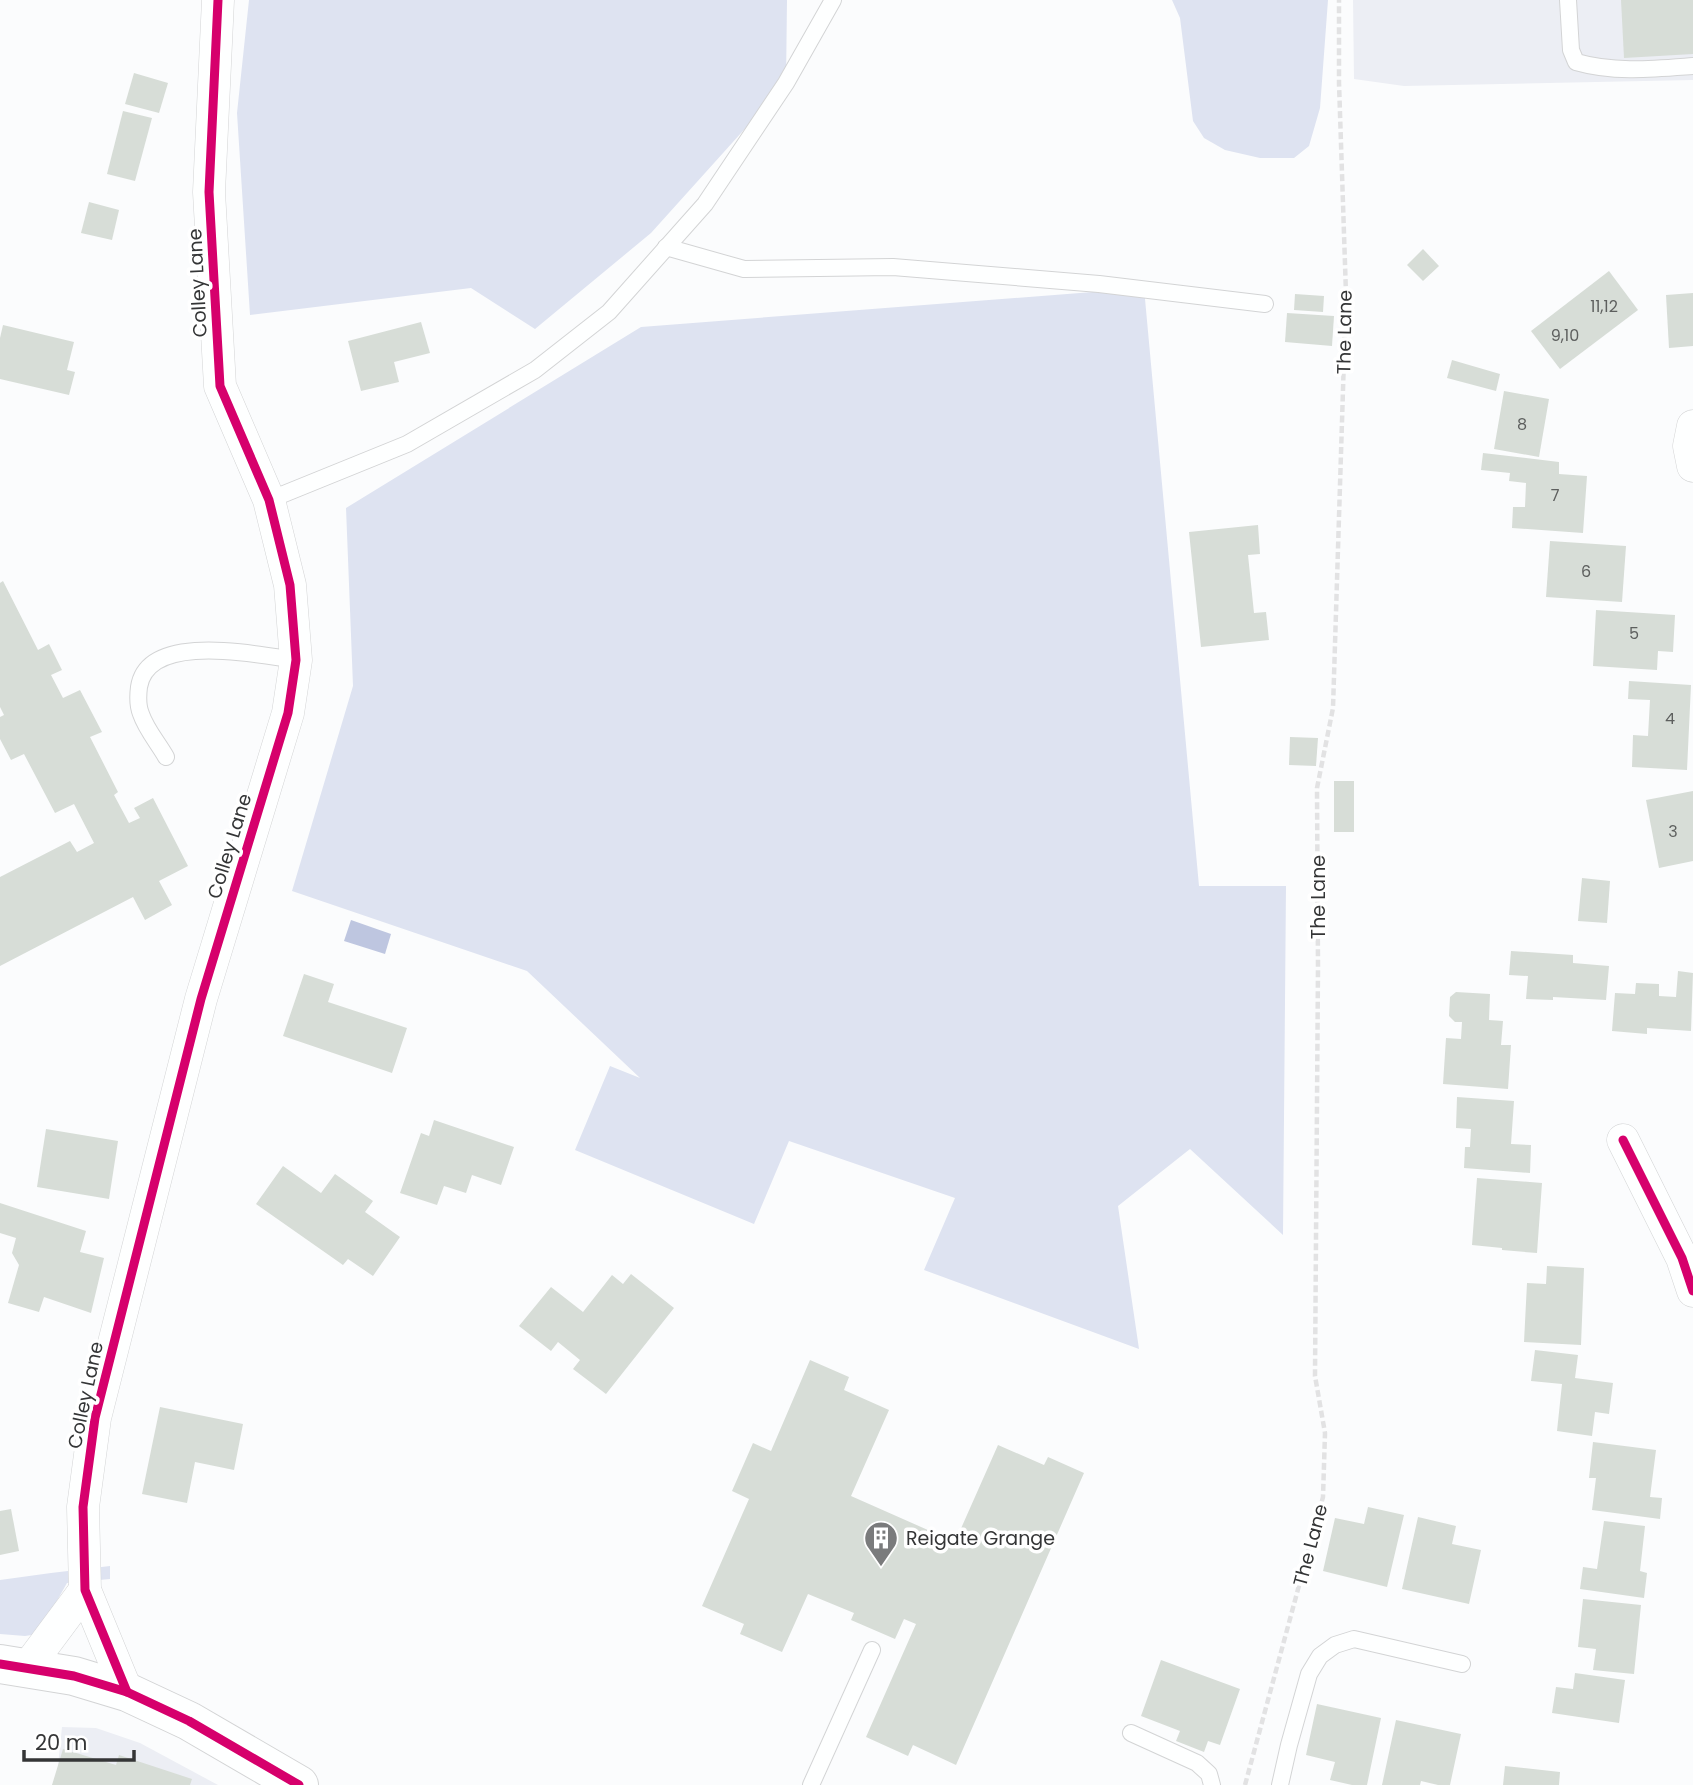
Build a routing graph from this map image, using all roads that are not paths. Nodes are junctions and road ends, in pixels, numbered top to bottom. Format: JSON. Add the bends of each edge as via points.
{"nodes":[{"id":1,"x":218,"y":0,"type":"edge"},
{"id":2,"x":833,"y":0,"type":"edge"},
{"id":3,"x":1568,"y":0,"type":"edge"},
{"id":4,"x":1693,"y":66,"type":"edge"},
{"id":5,"x":666,"y":247,"type":"junction"},
{"id":6,"x":1265,"y":304,"type":"dead end"},
{"id":7,"x":1693,"y":426,"type":"edge"},
{"id":8,"x":1693,"y":466,"type":"edge"},
{"id":9,"x":269,"y":500,"type":"junction"},
{"id":10,"x":296,"y":660,"type":"junction"},
{"id":11,"x":166,"y":757,"type":"dead end"},
{"id":12,"x":1623,"y":1140,"type":"dead end"},
{"id":13,"x":1693,"y":1291,"type":"edge"},
{"id":14,"x":86,"y":1590,"type":"junction"},
{"id":15,"x":872,"y":1650,"type":"dead end"},
{"id":16,"x":1462,"y":1664,"type":"dead end"},
{"id":17,"x":14,"y":1666,"type":"edge"},
{"id":18,"x":127,"y":1692,"type":"junction"},
{"id":19,"x":1131,"y":1733,"type":"dead end"},
{"id":20,"x":299,"y":1785,"type":"edge"},
{"id":21,"x":811,"y":1785,"type":"edge"},
{"id":22,"x":1212,"y":1785,"type":"edge"},
{"id":23,"x":1280,"y":1785,"type":"edge"}],
"edges":[{"from":1,"to":9,"type":"street","name":"Colley Lane","via":[[209,192],[220,386]]},
{"from":2,"to":5,"type":"lane","via":[[786,83],[705,204]]},
{"from":3,"to":4,"type":"lane","via":[[1576,62],[1632,70]]},
{"from":5,"to":6,"type":"lane","via":[[744,269],[892,267],[1099,284]]},
{"from":5,"to":9,"type":"lane","via":[[609,312],[535,370],[407,444]]},
{"from":7,"to":8,"type":"street","via":[[1689,446]]},
{"from":9,"to":10,"type":"street","name":"Colley Lane","via":[[290,585]]},
{"from":10,"to":11,"type":"lane","via":[[205,650],[163,657],[148,668],[140,680],[140,713]]},
{"from":10,"to":14,"type":"street","name":"Colley Lane","via":[[288,713],[201,999],[95,1418],[83,1507]]},
{"from":12,"to":13,"type":"street","via":[[1682,1258]]},
{"from":14,"to":17,"type":"street"},
{"from":14,"to":18,"type":"street","name":"Colley Lane"},
{"from":15,"to":21,"type":"lane"},
{"from":16,"to":23,"type":"lane","via":[[1354,1639],[1335,1645],[1320,1656],[1309,1674]]},
{"from":17,"to":18,"type":"main road","via":[[74,1676]]},
{"from":18,"to":20,"type":"main road","via":[[188,1721]]},
{"from":19,"to":22,"type":"lane","via":[[1197,1763],[1209,1774]]}]}
